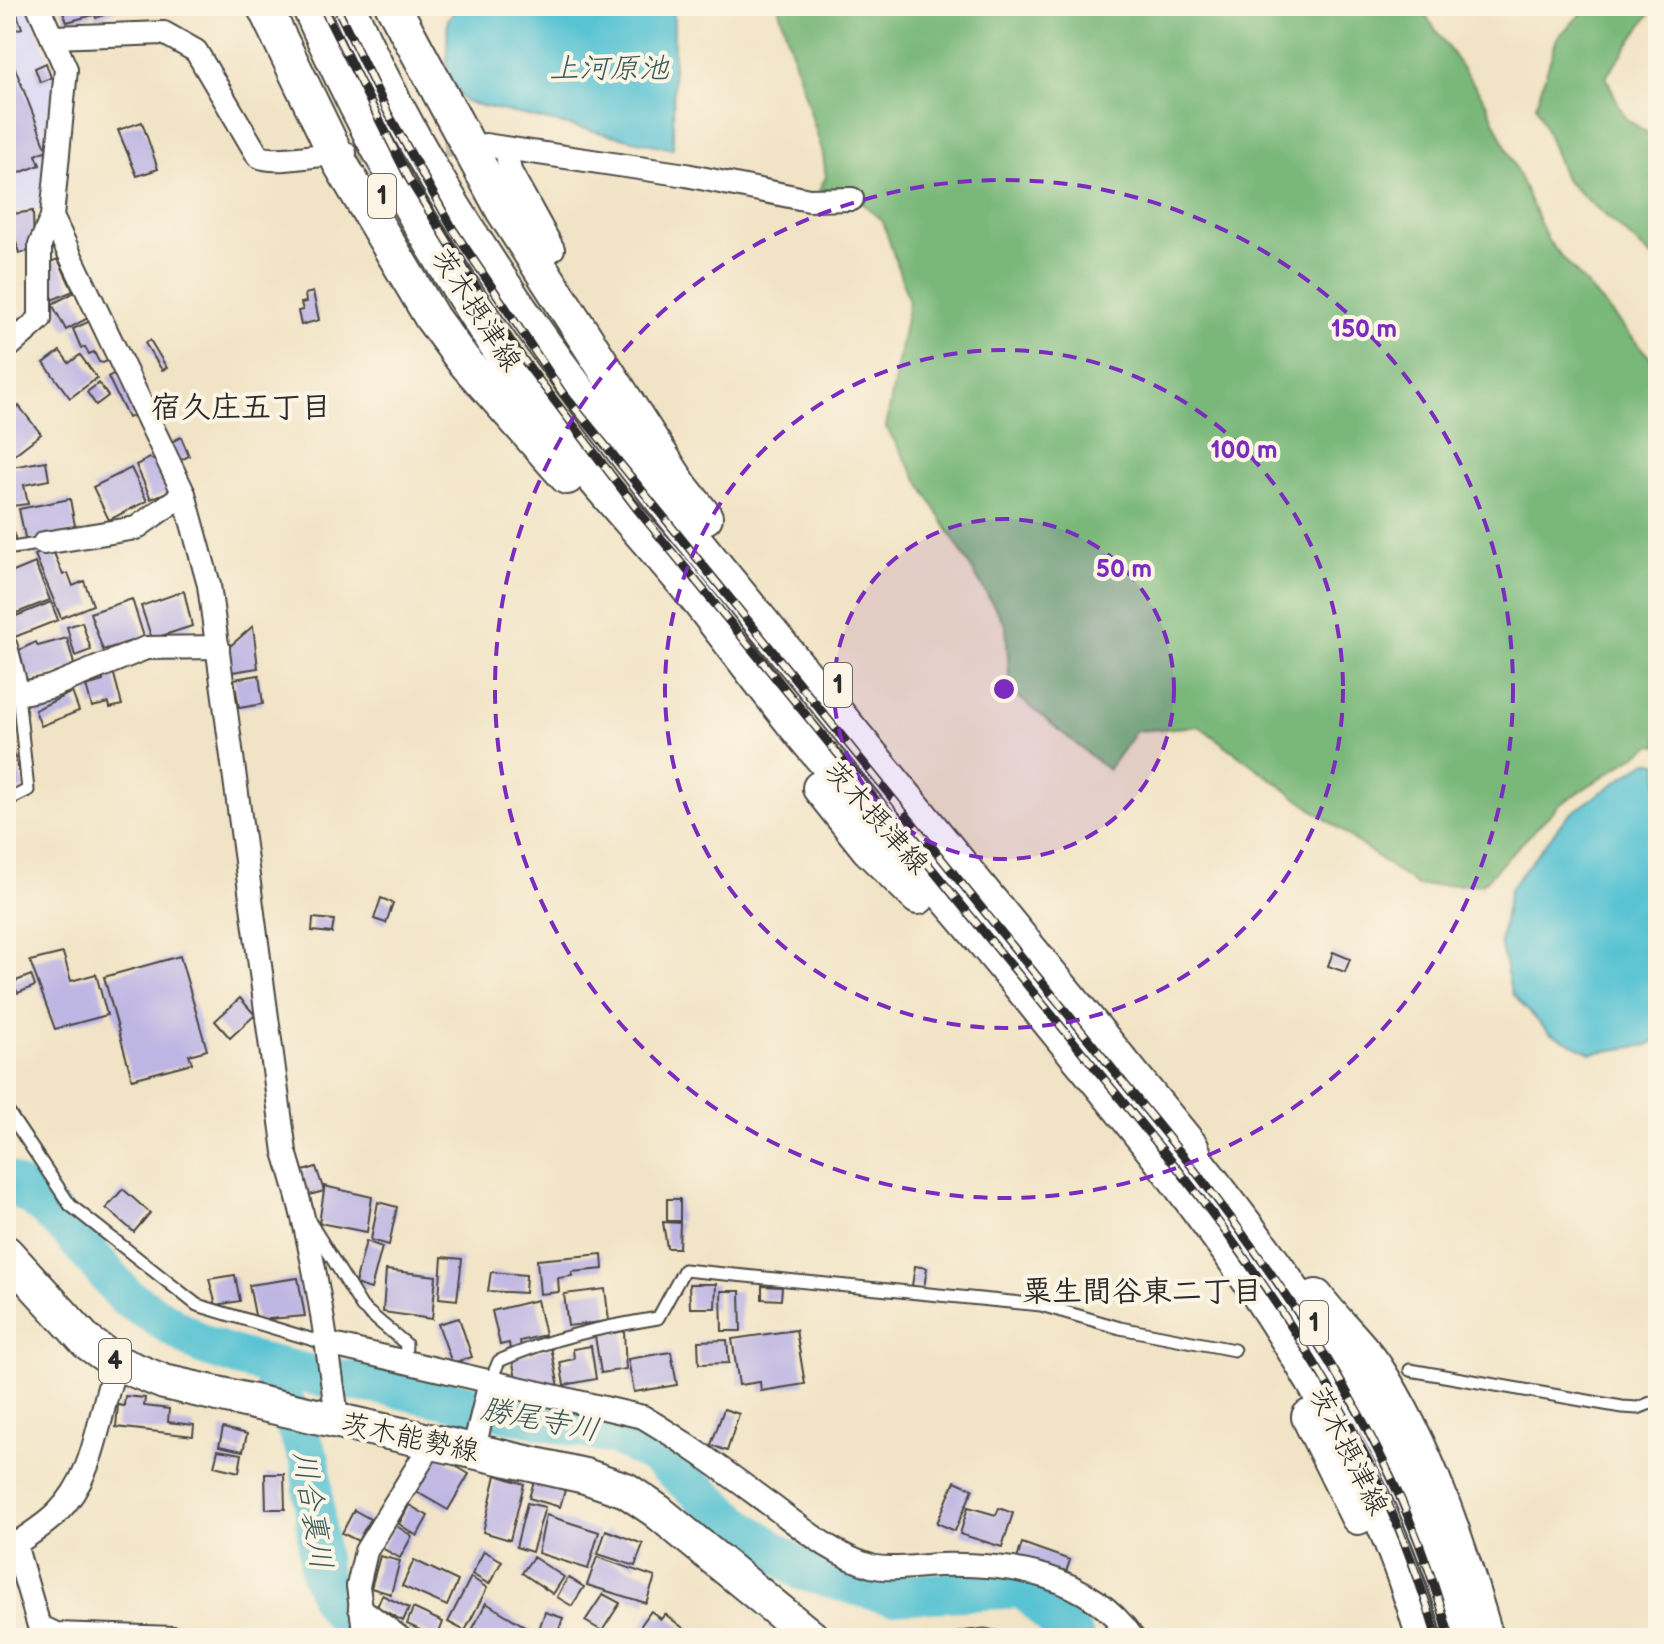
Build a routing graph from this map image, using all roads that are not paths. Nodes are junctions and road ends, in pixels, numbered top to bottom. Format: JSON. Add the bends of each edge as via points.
{"nodes":[{"id":1,"x":38,"y":6,"type":"edge"},
{"id":2,"x":264,"y":6,"type":"edge"},
{"id":3,"x":289,"y":6,"type":"edge"},
{"id":4,"x":309,"y":6,"type":"edge"},
{"id":5,"x":348,"y":6,"type":"edge"},
{"id":6,"x":369,"y":6,"type":"edge"},
{"id":7,"x":393,"y":6,"type":"edge"},
{"id":8,"x":54,"y":37,"type":"junction"},
{"id":9,"x":340,"y":153,"type":"junction"},
{"id":10,"x":852,"y":199,"type":"dead end"},
{"id":11,"x":52,"y":217,"type":"junction"},
{"id":12,"x":536,"y":262,"type":"junction"},
{"id":13,"x":555,"y":290,"type":"junction"},
{"id":14,"x":6,"y":349,"type":"edge"},
{"id":15,"x":496,"y":387,"type":"junction"},
{"id":16,"x":184,"y":494,"type":"junction"},
{"id":17,"x":44,"y":543,"type":"joint"},
{"id":18,"x":6,"y":549,"type":"edge"},
{"id":19,"x":6,"y":647,"type":"edge"},
{"id":20,"x":218,"y":647,"type":"junction"},
{"id":21,"x":18,"y":694,"type":"junction"},
{"id":22,"x":6,"y":801,"type":"edge"},
{"id":23,"x":889,"y":834,"type":"junction"},
{"id":24,"x":1005,"y":1003,"type":"junction"},
{"id":25,"x":6,"y":1109,"type":"edge"},
{"id":26,"x":1191,"y":1147,"type":"junction"},
{"id":27,"x":306,"y":1216,"type":"junction"},
{"id":28,"x":6,"y":1253,"type":"edge"},
{"id":29,"x":1341,"y":1324,"type":"junction"},
{"id":30,"x":329,"y":1348,"type":"junction"},
{"id":31,"x":1234,"y":1350,"type":"dead end"},
{"id":32,"x":405,"y":1361,"type":"junction"},
{"id":33,"x":117,"y":1363,"type":"junction"},
{"id":34,"x":1410,"y":1370,"type":"dead end"},
{"id":35,"x":490,"y":1382,"type":"junction"},
{"id":36,"x":1658,"y":1400,"type":"edge"},
{"id":37,"x":327,"y":1416,"type":"junction"},
{"id":38,"x":432,"y":1443,"type":"junction"},
{"id":39,"x":473,"y":1452,"type":"junction"},
{"id":40,"x":12,"y":1541,"type":"edge"},
{"id":41,"x":362,"y":1621,"type":"edge"},
{"id":42,"x":1127,"y":1629,"type":"edge"},
{"id":43,"x":174,"y":1638,"type":"edge"},
{"id":44,"x":400,"y":1638,"type":"edge"},
{"id":45,"x":812,"y":1638,"type":"edge"},
{"id":46,"x":961,"y":1638,"type":"edge"},
{"id":47,"x":1000,"y":1638,"type":"edge"},
{"id":48,"x":1104,"y":1638,"type":"edge"},
{"id":49,"x":1402,"y":1638,"type":"edge"},
{"id":50,"x":1424,"y":1638,"type":"edge"},
{"id":51,"x":1462,"y":1638,"type":"edge"},
{"id":52,"x":1486,"y":1638,"type":"edge"}],
"edges":[{"from":1,"to":8,"type":"street"},
{"from":2,"to":9,"type":"main road","number":"1"},
{"from":3,"to":15,"type":"main road","number":"1","via":[[348,137]]},
{"from":4,"to":23,"type":"main road","name":"茨木摂津線","number":"1","via":[[396,180],[515,372],[569,447]]},
{"from":5,"to":26,"type":"main road","name":"茨木摂津線","number":"1","via":[[458,216],[581,398]]},
{"from":6,"to":13,"type":"main road","via":[[457,171],[532,293],[541,298]]},
{"from":7,"to":12,"type":"main road","number":"1","via":[[486,181]]},
{"from":8,"to":9,"type":"street","via":[[164,33],[196,51],[258,156],[277,161]]},
{"from":8,"to":11,"type":"street","via":[[66,69]]},
{"from":9,"to":15,"type":"main road","number":"1","via":[[432,318]]},
{"from":10,"to":12,"type":"street","via":[[809,200],[686,175],[496,147],[553,249]]},
{"from":11,"to":14,"type":"street","via":[[40,245],[40,319]]},
{"from":11,"to":16,"type":"street"},
{"from":12,"to":13,"type":"main road","number":"1"},
{"from":13,"to":29,"type":"main road","number":"1","via":[[575,344],[681,487],[1216,1150]]},
{"from":15,"to":24,"type":"main road","number":"1","via":[[868,848],[923,902]]},
{"from":16,"to":17,"type":"street","via":[[136,528]]},
{"from":16,"to":20,"type":"street","via":[[209,585]]},
{"from":17,"to":18,"type":"lane"},
{"from":19,"to":21,"type":"street"},
{"from":20,"to":21,"type":"street","via":[[146,648],[50,687]]},
{"from":20,"to":27,"type":"street","via":[[285,1152]]},
{"from":21,"to":22,"type":"lane","via":[[28,790]]},
{"from":23,"to":24,"type":"main road","number":"1"},
{"from":23,"to":50,"type":"main road","name":"茨木摂津線","number":"1","via":[[1174,1174],[1259,1292],[1358,1460],[1386,1522]]},
{"from":24,"to":49,"type":"main road","number":"1","via":[[1163,1196],[1254,1320],[1356,1513]]},
{"from":25,"to":30,"type":"lane","via":[[70,1205],[197,1305]]},
{"from":26,"to":29,"type":"main road","via":[[1207,1159]]},
{"from":26,"to":51,"type":"main road","name":"茨木摂津線","number":"1","via":[[1198,1164],[1304,1308],[1374,1424],[1419,1512]]},
{"from":27,"to":30,"type":"street"},
{"from":27,"to":32,"type":"lane","via":[[362,1307],[406,1344]]},
{"from":28,"to":33,"type":"main road","name":"茨木能勢線","number":"4","via":[[87,1342]]},
{"from":29,"to":52,"type":"main road","via":[[1376,1369],[1417,1447],[1455,1539]]},
{"from":30,"to":32,"type":"street"},
{"from":30,"to":37,"type":"street"},
{"from":31,"to":35,"type":"lane","via":[[1120,1328],[1041,1305],[684,1270],[658,1318],[523,1350],[499,1361]]},
{"from":32,"to":35,"type":"street"},
{"from":33,"to":37,"type":"main road","name":"茨木能勢線","number":"4","via":[[164,1382],[263,1407]]},
{"from":33,"to":40,"type":"street","via":[[80,1483],[57,1513]]},
{"from":34,"to":36,"type":"lane","via":[[1622,1407],[1638,1408]]},
{"from":35,"to":39,"type":"street"},
{"from":35,"to":42,"type":"street","via":[[643,1417],[837,1553],[875,1567],[986,1564],[1039,1573],[1091,1594]]},
{"from":37,"to":38,"type":"main road","name":"茨木能勢線","number":"4"},
{"from":38,"to":39,"type":"main road","name":"茨木能勢線","number":"4"},
{"from":38,"to":41,"type":"street","via":[[366,1551],[358,1586]]},
{"from":39,"to":45,"type":"main road","name":"茨木能勢線","number":"4","via":[[626,1490]]},
{"from":40,"to":43,"type":"street","via":[[39,1626],[56,1634]]},
{"from":41,"to":44,"type":"street"},
{"from":42,"to":48,"type":"lane"},
{"from":46,"to":47,"type":"lane"}]}
